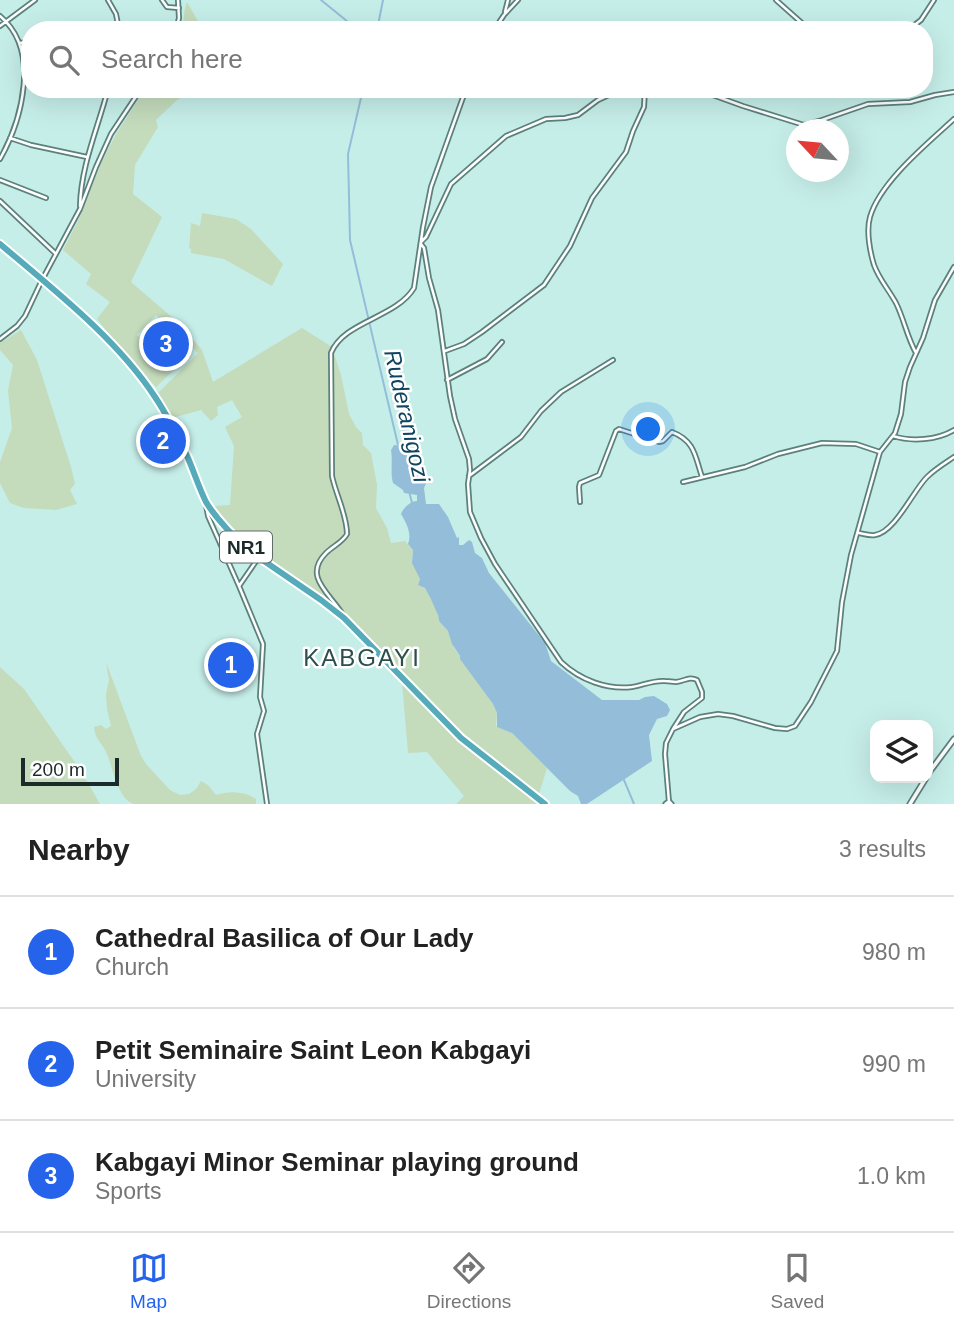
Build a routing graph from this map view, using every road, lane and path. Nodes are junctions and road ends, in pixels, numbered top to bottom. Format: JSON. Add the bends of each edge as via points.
{"nodes":[{"id":1,"x":34,"y":0,"type":"edge"},
{"id":2,"x":107,"y":0,"type":"edge"},
{"id":3,"x":162,"y":0,"type":"edge"},
{"id":4,"x":178,"y":0,"type":"edge"},
{"id":5,"x":508,"y":0,"type":"edge"},
{"id":6,"x":518,"y":0,"type":"edge"},
{"id":7,"x":776,"y":0,"type":"edge"},
{"id":8,"x":934,"y":0,"type":"edge"},
{"id":9,"x":180,"y":8,"type":"junction"},
{"id":10,"x":504,"y":15,"type":"junction"},
{"id":11,"x":0,"y":16,"type":"edge"},
{"id":12,"x":117,"y":21,"type":"edge"},
{"id":13,"x":178,"y":21,"type":"edge"},
{"id":14,"x":500,"y":21,"type":"edge"},
{"id":15,"x":798,"y":21,"type":"edge"},
{"id":16,"x":919,"y":21,"type":"edge"},
{"id":17,"x":6,"y":22,"type":"junction"},
{"id":18,"x":0,"y":26,"type":"edge"},
{"id":19,"x":19,"y":43,"type":"joint"},
{"id":20,"x":21,"y":51,"type":"edge"},
{"id":21,"x":954,"y":92,"type":"edge"},
{"id":22,"x":933,"y":95,"type":"edge"},
{"id":23,"x":22,"y":98,"type":"edge"},
{"id":24,"x":106,"y":98,"type":"edge"},
{"id":25,"x":135,"y":98,"type":"edge"},
{"id":26,"x":463,"y":98,"type":"edge"},
{"id":27,"x":602,"y":98,"type":"edge"},
{"id":28,"x":644,"y":98,"type":"edge"},
{"id":29,"x":722,"y":98,"type":"edge"},
{"id":30,"x":924,"y":98,"type":"edge"},
{"id":31,"x":954,"y":119,"type":"edge"},
{"id":32,"x":10,"y":138,"type":"junction"},
{"id":33,"x":87,"y":157,"type":"junction"},
{"id":34,"x":0,"y":159,"type":"edge"},
{"id":35,"x":0,"y":180,"type":"edge"},
{"id":36,"x":46,"y":198,"type":"dead end"},
{"id":37,"x":0,"y":201,"type":"edge"},
{"id":38,"x":80,"y":209,"type":"junction"},
{"id":39,"x":421,"y":243,"type":"junction"},
{"id":40,"x":0,"y":244,"type":"edge"},
{"id":41,"x":56,"y":254,"type":"junction"},
{"id":42,"x":954,"y":267,"type":"edge"},
{"id":43,"x":42,"y":280,"type":"junction"},
{"id":44,"x":0,"y":339,"type":"edge"},
{"id":45,"x":502,"y":342,"type":"dead end"},
{"id":46,"x":444,"y":352,"type":"junction"},
{"id":47,"x":916,"y":353,"type":"junction"},
{"id":48,"x":613,"y":360,"type":"dead end"},
{"id":49,"x":447,"y":380,"type":"junction"},
{"id":50,"x":954,"y":430,"type":"edge"},
{"id":51,"x":893,"y":436,"type":"junction"},
{"id":52,"x":880,"y":452,"type":"junction"},
{"id":53,"x":954,"y":457,"type":"edge"},
{"id":54,"x":469,"y":475,"type":"junction"},
{"id":55,"x":702,"y":477,"type":"junction"},
{"id":56,"x":683,"y":482,"type":"dead end"},
{"id":57,"x":205,"y":500,"type":"junction"},
{"id":58,"x":580,"y":502,"type":"dead end"},
{"id":59,"x":857,"y":533,"type":"junction"},
{"id":60,"x":259,"y":557,"type":"junction"},
{"id":61,"x":239,"y":586,"type":"junction"},
{"id":62,"x":344,"y":618,"type":"junction"},
{"id":63,"x":673,"y":729,"type":"junction"},
{"id":64,"x":954,"y":738,"type":"edge"},
{"id":65,"x":933,"y":768,"type":"edge"},
{"id":66,"x":923,"y":783,"type":"edge"},
{"id":67,"x":668,"y":803,"type":"edge"},
{"id":68,"x":267,"y":804,"type":"edge"},
{"id":69,"x":545,"y":804,"type":"edge"},
{"id":70,"x":910,"y":804,"type":"edge"}],
"edges":[{"from":1,"to":17,"type":"street"},
{"from":2,"to":12,"type":"street"},
{"from":3,"to":9,"type":"street","via":[[167,7]]},
{"from":4,"to":9,"type":"street"},
{"from":5,"to":10,"type":"street"},
{"from":6,"to":10,"type":"street"},
{"from":7,"to":15,"type":"street"},
{"from":8,"to":16,"type":"street"},
{"from":9,"to":13,"type":"street"},
{"from":10,"to":14,"type":"street"},
{"from":11,"to":17,"type":"street"},
{"from":17,"to":18,"type":"street"},
{"from":17,"to":19,"type":"street"},
{"from":19,"to":20,"type":"street"},
{"from":21,"to":22,"type":"street"},
{"from":23,"to":32,"type":"street"},
{"from":24,"to":33,"type":"street"},
{"from":25,"to":38,"type":"street","via":[[111,134]]},
{"from":26,"to":39,"type":"street","via":[[431,187]]},
{"from":27,"to":39,"type":"street","via":[[578,115],[546,119],[506,136],[451,184]]},
{"from":28,"to":46,"type":"street","via":[[626,152],[592,198],[570,246],[544,285],[482,332]]},
{"from":29,"to":30,"type":"street","via":[[801,125],[868,104]]},
{"from":31,"to":47,"type":"street","via":[[883,191],[869,225],[876,269]]},
{"from":32,"to":33,"type":"street"},
{"from":32,"to":34,"type":"street"},
{"from":33,"to":38,"type":"street"},
{"from":35,"to":36,"type":"street"},
{"from":37,"to":41,"type":"street"},
{"from":38,"to":41,"type":"street"},
{"from":39,"to":46,"type":"street"},
{"from":39,"to":62,"type":"street","via":[[412,291],[345,335],[331,353],[332,476],[347,534],[324,555],[317,569],[323,588]]},
{"from":40,"to":43,"type":"highway","number":"NR1"},
{"from":41,"to":43,"type":"street"},
{"from":42,"to":47,"type":"street"},
{"from":43,"to":44,"type":"street","via":[[25,316]]},
{"from":43,"to":57,"type":"highway","number":"NR1","via":[[121,353],[154,394]]},
{"from":45,"to":49,"type":"street","via":[[487,359]]},
{"from":46,"to":49,"type":"street"},
{"from":47,"to":51,"type":"street"},
{"from":48,"to":54,"type":"street","via":[[561,392],[521,437]]},
{"from":49,"to":54,"type":"street","via":[[469,458]]},
{"from":50,"to":51,"type":"street","via":[[925,439]]},
{"from":51,"to":52,"type":"street"},
{"from":52,"to":55,"type":"street","via":[[856,444],[822,443]]},
{"from":52,"to":59,"type":"street"},
{"from":53,"to":59,"type":"street","via":[[926,478],[888,528],[873,536]]},
{"from":54,"to":63,"type":"street","via":[[469,508],[481,538],[566,667],[594,683],[619,687],[697,680],[702,698],[684,712]]},
{"from":55,"to":56,"type":"street"},
{"from":55,"to":58,"type":"street","via":[[685,438],[672,432],[659,442],[617,429],[600,473],[580,483]]},
{"from":57,"to":60,"type":"highway","number":"NR1","via":[[238,540]]},
{"from":57,"to":61,"type":"street"},
{"from":59,"to":63,"type":"street","via":[[837,651],[795,726],[781,729],[718,714]]},
{"from":60,"to":61,"type":"street"},
{"from":60,"to":62,"type":"highway","number":"NR1"},
{"from":61,"to":68,"type":"street","via":[[263,644],[260,696],[264,711],[257,734]]},
{"from":62,"to":69,"type":"highway","number":"NR1","via":[[461,738]]},
{"from":63,"to":67,"type":"street","via":[[665,754]]},
{"from":64,"to":65,"type":"street"},
{"from":66,"to":70,"type":"street"}]}
